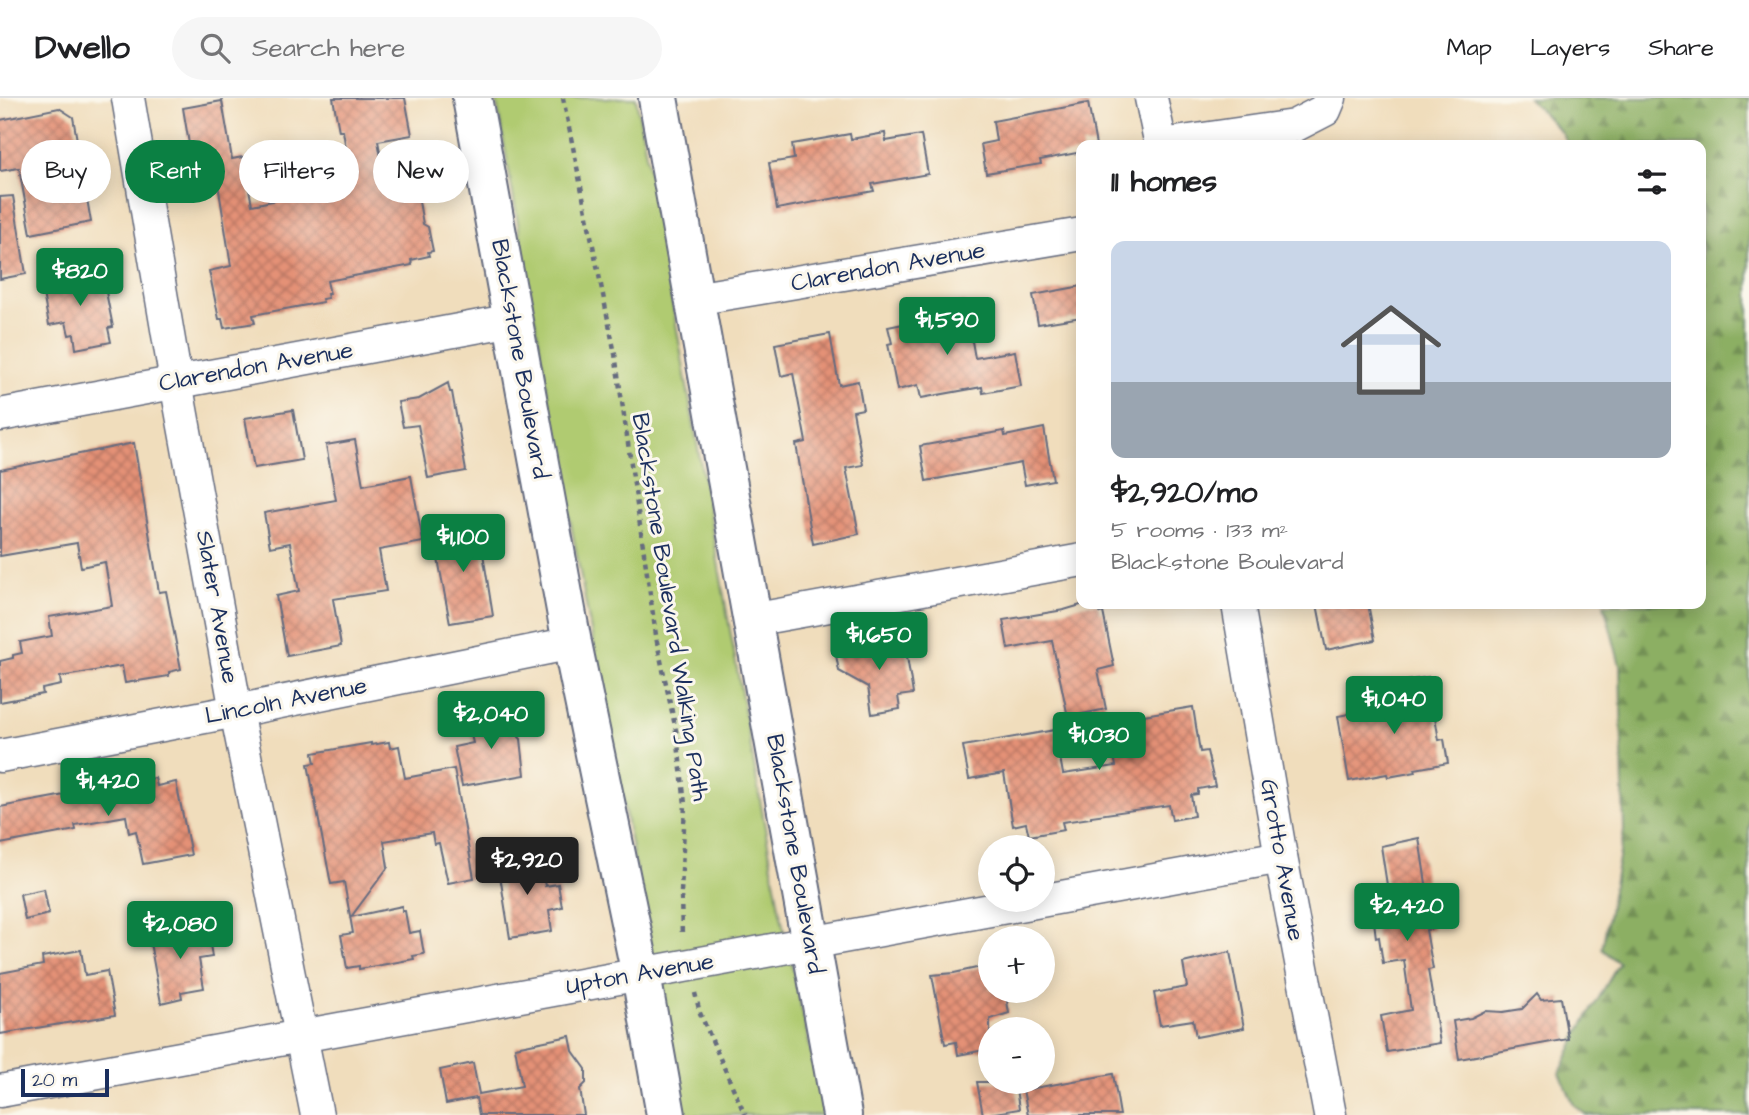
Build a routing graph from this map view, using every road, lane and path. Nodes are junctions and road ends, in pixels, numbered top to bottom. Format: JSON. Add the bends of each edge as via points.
{"nodes":[{"id":1,"x":128,"y":98,"type":"edge"},
{"id":2,"x":471,"y":98,"type":"edge"},
{"id":3,"x":563,"y":98,"type":"edge"},
{"id":4,"x":658,"y":98,"type":"edge"},
{"id":5,"x":1152,"y":98,"type":"edge"},
{"id":6,"x":1330,"y":98,"type":"edge"},
{"id":7,"x":1160,"y":140,"type":"edge"},
{"id":8,"x":1196,"y":140,"type":"edge"},
{"id":9,"x":1076,"y":235,"type":"edge"},
{"id":10,"x":694,"y":299,"type":"junction"},
{"id":11,"x":513,"y":320,"type":"junction"},
{"id":12,"x":176,"y":382,"type":"junction"},
{"id":13,"x":0,"y":415,"type":"edge"},
{"id":14,"x":1076,"y":561,"type":"edge"},
{"id":15,"x":1239,"y":609,"type":"edge"},
{"id":16,"x":751,"y":620,"type":"junction"},
{"id":17,"x":572,"y":643,"type":"junction"},
{"id":18,"x":236,"y":711,"type":"junction"},
{"id":19,"x":0,"y":756,"type":"edge"},
{"id":20,"x":1281,"y":857,"type":"junction"},
{"id":21,"x":811,"y":942,"type":"junction"},
{"id":22,"x":687,"y":965,"type":"junction"},
{"id":23,"x":641,"y":975,"type":"junction"},
{"id":24,"x":302,"y":1036,"type":"junction"},
{"id":25,"x":0,"y":1091,"type":"edge"},
{"id":26,"x":317,"y":1115,"type":"edge"},
{"id":27,"x":666,"y":1115,"type":"edge"},
{"id":28,"x":745,"y":1115,"type":"edge"},
{"id":29,"x":842,"y":1115,"type":"edge"},
{"id":30,"x":1330,"y":1115,"type":"edge"}],
"edges":[{"from":1,"to":12,"type":"street","name":"Slater Avenue"},
{"from":2,"to":11,"type":"main road","name":"Blackstone Boulevard"},
{"from":3,"to":22,"type":"path","name":"Blackstone Boulevard Walking Path","via":[[615,354],[657,642],[677,735],[685,804],[681,892]]},
{"from":4,"to":10,"type":"main road","name":"Blackstone Boulevard"},
{"from":5,"to":7,"type":"street"},
{"from":6,"to":8,"type":"street","via":[[1325,110],[1294,126]]},
{"from":9,"to":10,"type":"street","name":"Clarendon Avenue"},
{"from":10,"to":16,"type":"main road","name":"Blackstone Boulevard"},
{"from":11,"to":12,"type":"street","name":"Clarendon Avenue"},
{"from":11,"to":17,"type":"main road","name":"Blackstone Boulevard"},
{"from":12,"to":13,"type":"street","name":"Clarendon Avenue"},
{"from":12,"to":18,"type":"street","name":"Slater Avenue"},
{"from":14,"to":16,"type":"street"},
{"from":15,"to":20,"type":"street","name":"Grotto Avenue"},
{"from":16,"to":21,"type":"main road","name":"Blackstone Boulevard"},
{"from":17,"to":18,"type":"street","name":"Lincoln Avenue"},
{"from":17,"to":23,"type":"main road","name":"Blackstone Boulevard"},
{"from":18,"to":19,"type":"street","name":"Lincoln Avenue"},
{"from":18,"to":24,"type":"street","name":"Slater Avenue"},
{"from":20,"to":21,"type":"street","name":"Upton Avenue"},
{"from":20,"to":30,"type":"street","name":"Grotto Avenue"},
{"from":21,"to":22,"type":"street","name":"Upton Avenue"},
{"from":21,"to":29,"type":"main road","name":"Blackstone Boulevard"},
{"from":22,"to":23,"type":"street","name":"Upton Avenue"},
{"from":22,"to":28,"type":"path","name":"Blackstone Boulevard Walking Path","via":[[700,1013]]},
{"from":23,"to":24,"type":"street","name":"Upton Avenue"},
{"from":23,"to":27,"type":"main road","name":"Blackstone Boulevard"},
{"from":24,"to":25,"type":"street","name":"Upton Avenue"},
{"from":24,"to":26,"type":"street","name":"Slater Avenue"}]}
